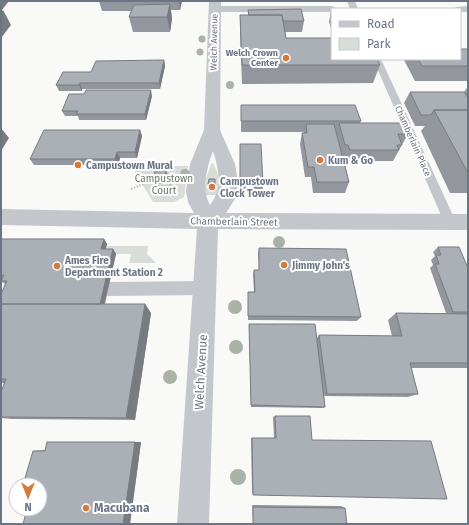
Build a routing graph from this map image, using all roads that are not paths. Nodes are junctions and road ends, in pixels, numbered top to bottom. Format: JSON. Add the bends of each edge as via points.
{"nodes":[{"id":1,"x":215,"y":5,"type":"edge"},
{"id":2,"x":331,"y":9,"type":"edge"},
{"id":3,"x":378,"y":60,"type":"edge"},
{"id":4,"x":212,"y":130,"type":"junction"},
{"id":5,"x":1,"y":217,"type":"edge"},
{"id":6,"x":208,"y":221,"type":"junction"},
{"id":7,"x":459,"y":222,"type":"edge"},
{"id":8,"x":205,"y":288,"type":"junction"},
{"id":9,"x":108,"y":289,"type":"dead end"},
{"id":10,"x":193,"y":524,"type":"edge"}],
"edges":[{"from":1,"to":2,"type":"street"},
{"from":1,"to":4,"type":"street","name":"Welch Avenue"},
{"from":3,"to":7,"type":"lane","name":"Chamberlain Place"},
{"from":4,"to":6,"type":"street","name":"Welch Avenue","via":[[199,164],[196,191],[198,202]]},
{"from":4,"to":6,"type":"street","name":"Welch Avenue","via":[[225,164],[228,190],[223,203]]},
{"from":5,"to":6,"type":"street","name":"Chamberlain Street"},
{"from":6,"to":7,"type":"street","name":"Chamberlain Street"},
{"from":6,"to":8,"type":"street","name":"Welch Avenue"},
{"from":8,"to":9,"type":"lane"},
{"from":8,"to":10,"type":"street","name":"Welch Avenue"}]}
